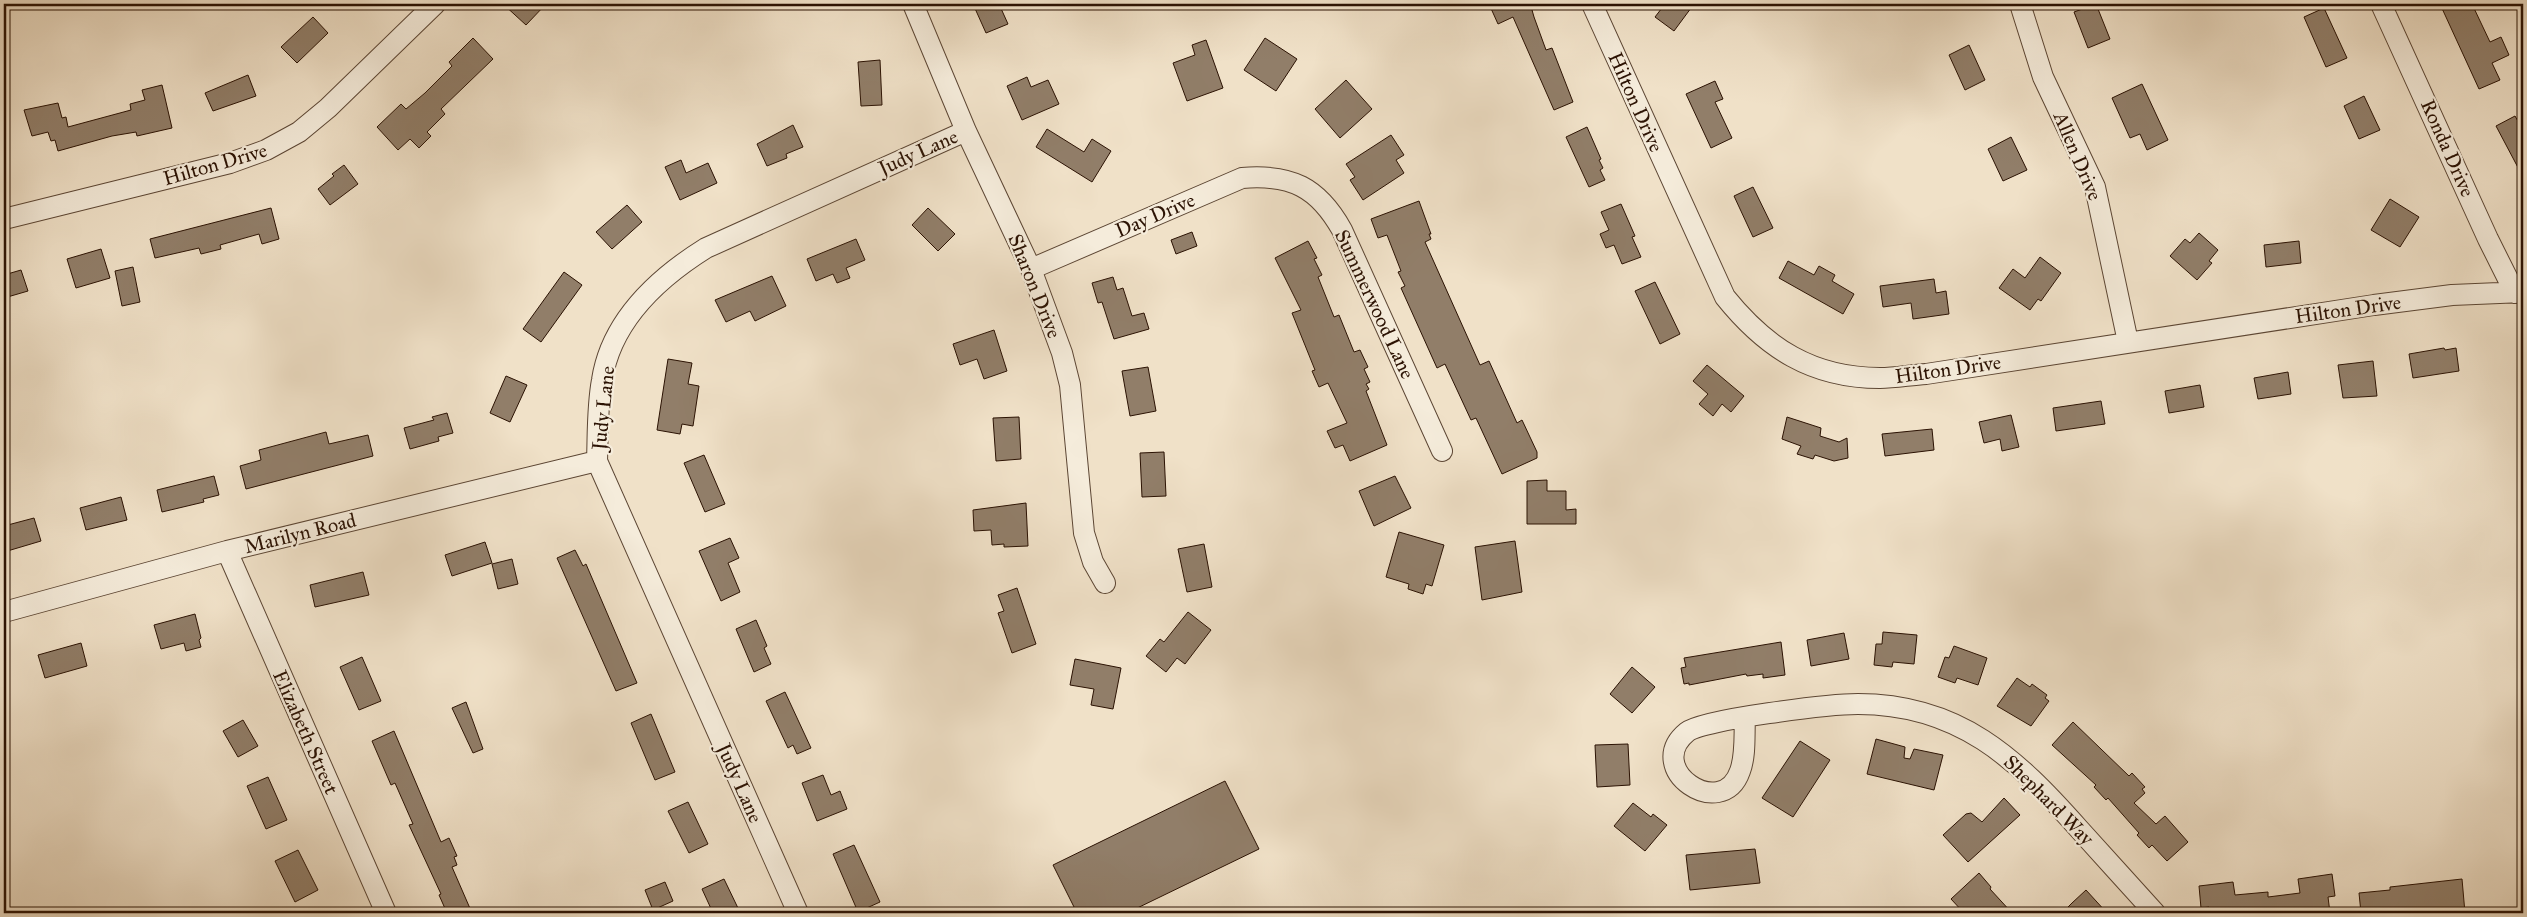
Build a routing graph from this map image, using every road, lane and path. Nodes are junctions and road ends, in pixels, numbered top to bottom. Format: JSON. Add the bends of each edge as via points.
{"nodes":[{"id":1,"x":435,"y":4,"type":"edge"},
{"id":2,"x":913,"y":4,"type":"edge"},
{"id":3,"x":1592,"y":4,"type":"edge"},
{"id":4,"x":2020,"y":4,"type":"edge"},
{"id":5,"x":2381,"y":4,"type":"edge"},
{"id":6,"x":966,"y":131,"type":"junction"},
{"id":7,"x":1283,"y":179,"type":"joint"},
{"id":8,"x":4,"y":219,"type":"edge"},
{"id":9,"x":1031,"y":269,"type":"junction"},
{"id":10,"x":2520,"y":293,"type":"edge"},
{"id":11,"x":2128,"y":342,"type":"junction"},
{"id":12,"x":1442,"y":451,"type":"dead end"},
{"id":13,"x":597,"y":461,"type":"junction"},
{"id":14,"x":226,"y":551,"type":"junction"},
{"id":15,"x":1105,"y":583,"type":"dead end"},
{"id":16,"x":4,"y":612,"type":"edge"},
{"id":17,"x":1745,"y":718,"type":"dead end"},
{"id":18,"x":386,"y":913,"type":"edge"},
{"id":19,"x":798,"y":913,"type":"edge"},
{"id":20,"x":2155,"y":913,"type":"edge"}],
"edges":[{"from":1,"to":8,"type":"street","name":"Hilton Drive","via":[[328,108],[300,132],[266,150],[230,163]]},
{"from":2,"to":6,"type":"street","name":"Sharon Drive"},
{"from":3,"to":11,"type":"street","name":"Hilton Drive","via":[[1725,297],[1759,335],[1785,353],[1817,368],[1880,378],[1926,374]]},
{"from":4,"to":11,"type":"street","name":"Allen Drive","via":[[2043,76],[2095,187]]},
{"from":5,"to":10,"type":"street","name":"Ronda Drive","via":[[2488,239]]},
{"from":6,"to":9,"type":"street","name":"Sharon Drive"},
{"from":6,"to":13,"type":"street","name":"Judy Lane","via":[[706,248],[654,285],[611,346],[602,379]]},
{"from":7,"to":9,"type":"street","name":"Day Drive","via":[[1266,176],[1242,178]]},
{"from":7,"to":12,"type":"street","name":"Summerwood Lane","via":[[1317,195],[1330,210]]},
{"from":9,"to":15,"type":"street","name":"Sharon Drive","via":[[1062,353],[1070,385],[1084,534],[1092,562]]},
{"from":10,"to":11,"type":"street","name":"Hilton Drive","via":[[2452,295]]},
{"from":13,"to":14,"type":"street","name":"Marilyn Road"},
{"from":13,"to":19,"type":"street","name":"Judy Lane"},
{"from":14,"to":16,"type":"street","name":"Marilyn Road"},
{"from":14,"to":18,"type":"street","name":"Elizabeth Street"},
{"from":17,"to":20,"type":"street","name":"Shephard Way","via":[[1812,708],[1878,705],[1934,717],[1972,733],[2010,758],[2037,783]]}]}
